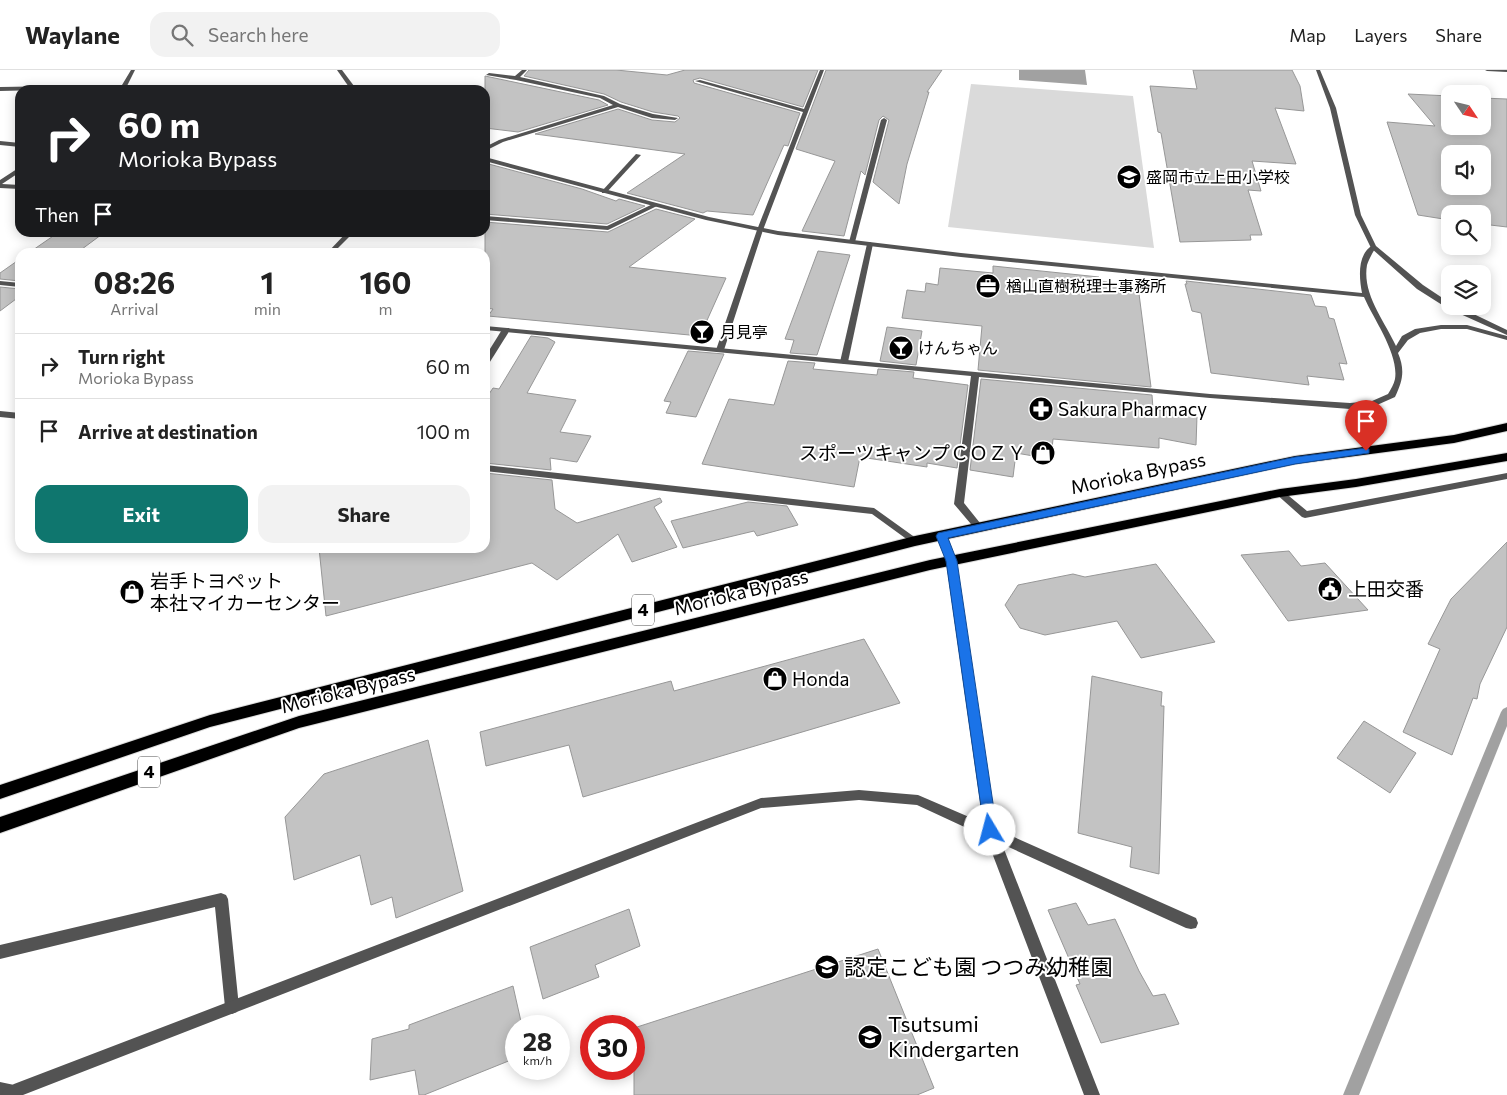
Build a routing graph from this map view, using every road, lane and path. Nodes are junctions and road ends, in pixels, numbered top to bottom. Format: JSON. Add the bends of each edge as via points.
{"nodes":[{"id":1,"x":133,"y":70,"type":"edge"},
{"id":2,"x":339,"y":70,"type":"edge"},
{"id":3,"x":525,"y":70,"type":"edge"},
{"id":4,"x":822,"y":70,"type":"edge"},
{"id":5,"x":1318,"y":70,"type":"edge"},
{"id":6,"x":1486,"y":70,"type":"edge"},
{"id":7,"x":1507,"y":71,"type":"edge"},
{"id":8,"x":489,"y":75,"type":"dead end"},
{"id":9,"x":516,"y":78,"type":"junction"},
{"id":10,"x":698,"y":81,"type":"dead end"},
{"id":11,"x":126,"y":85,"type":"edge"},
{"id":12,"x":350,"y":85,"type":"edge"},
{"id":13,"x":0,"y":88,"type":"edge"},
{"id":14,"x":15,"y":88,"type":"edge"},
{"id":15,"x":618,"y":106,"type":"junction"},
{"id":16,"x":807,"y":111,"type":"junction"},
{"id":17,"x":675,"y":118,"type":"dead end"},
{"id":18,"x":884,"y":120,"type":"dead end"},
{"id":19,"x":0,"y":143,"type":"edge"},
{"id":20,"x":15,"y":144,"type":"edge"},
{"id":21,"x":490,"y":146,"type":"edge"},
{"id":22,"x":638,"y":155,"type":"dead end"},
{"id":23,"x":490,"y":159,"type":"edge"},
{"id":24,"x":15,"y":173,"type":"edge"},
{"id":25,"x":0,"y":184,"type":"edge"},
{"id":26,"x":15,"y":186,"type":"edge"},
{"id":27,"x":604,"y":192,"type":"junction"},
{"id":28,"x":655,"y":205,"type":"junction"},
{"id":29,"x":490,"y":218,"type":"edge"},
{"id":30,"x":760,"y":230,"type":"junction"},
{"id":31,"x":346,"y":237,"type":"edge"},
{"id":32,"x":852,"y":242,"type":"junction"},
{"id":33,"x":870,"y":244,"type":"junction"},
{"id":34,"x":335,"y":248,"type":"edge"},
{"id":35,"x":1373,"y":248,"type":"junction"},
{"id":36,"x":0,"y":283,"type":"edge"},
{"id":37,"x":15,"y":284,"type":"edge"},
{"id":38,"x":1365,"y":295,"type":"junction"},
{"id":39,"x":1441,"y":300,"type":"edge"},
{"id":40,"x":1470,"y":315,"type":"edge"},
{"id":41,"x":490,"y":328,"type":"edge"},
{"id":42,"x":506,"y":330,"type":"junction"},
{"id":43,"x":1507,"y":333,"type":"edge"},
{"id":44,"x":1507,"y":338,"type":"edge"},
{"id":45,"x":720,"y":350,"type":"junction"},
{"id":46,"x":1396,"y":352,"type":"junction"},
{"id":47,"x":490,"y":355,"type":"edge"},
{"id":48,"x":844,"y":362,"type":"junction"},
{"id":49,"x":975,"y":374,"type":"junction"},
{"id":50,"x":0,"y":414,"type":"edge"},
{"id":51,"x":15,"y":416,"type":"edge"},
{"id":52,"x":1507,"y":427,"type":"edge"},
{"id":53,"x":1507,"y":457,"type":"edge"},
{"id":54,"x":490,"y":469,"type":"edge"},
{"id":55,"x":1507,"y":476,"type":"edge"},
{"id":56,"x":1280,"y":493,"type":"junction"},
{"id":57,"x":980,"y":528,"type":"junction"},
{"id":58,"x":942,"y":536,"type":"junction"},
{"id":59,"x":915,"y":541,"type":"junction"},
{"id":60,"x":951,"y":561,"type":"junction"},
{"id":61,"x":0,"y":792,"type":"edge"},
{"id":62,"x":0,"y":825,"type":"edge"},
{"id":63,"x":990,"y":830,"type":"junction"},
{"id":64,"x":1191,"y":923,"type":"dead end"},
{"id":65,"x":0,"y":952,"type":"edge"},
{"id":66,"x":232,"y":1007,"type":"junction"},
{"id":67,"x":8,"y":1092,"type":"edge"},
{"id":68,"x":1092,"y":1095,"type":"edge"}],
"edges":[{"from":1,"to":11,"type":"street"},
{"from":2,"to":12,"type":"street"},
{"from":3,"to":9,"type":"street"},
{"from":4,"to":16,"type":"street"},
{"from":5,"to":35,"type":"street","via":[[1334,108],[1358,215]]},
{"from":6,"to":7,"type":"street"},
{"from":8,"to":9,"type":"street"},
{"from":9,"to":15,"type":"street","via":[[602,97]]},
{"from":10,"to":16,"type":"street"},
{"from":13,"to":14,"type":"street"},
{"from":15,"to":17,"type":"street","via":[[652,116]]},
{"from":15,"to":21,"type":"street"},
{"from":16,"to":30,"type":"street"},
{"from":18,"to":32,"type":"street"},
{"from":19,"to":20,"type":"street"},
{"from":22,"to":27,"type":"street"},
{"from":23,"to":27,"type":"street"},
{"from":24,"to":25,"type":"street"},
{"from":25,"to":26,"type":"street"},
{"from":27,"to":28,"type":"street"},
{"from":28,"to":29,"type":"street","via":[[608,228]]},
{"from":28,"to":30,"type":"street"},
{"from":30,"to":32,"type":"street"},
{"from":30,"to":45,"type":"street"},
{"from":31,"to":34,"type":"street"},
{"from":32,"to":33,"type":"street"},
{"from":33,"to":38,"type":"street"},
{"from":33,"to":48,"type":"street"},
{"from":35,"to":38,"type":"street","via":[[1364,258],[1362,268]]},
{"from":35,"to":39,"type":"street","via":[[1420,287]]},
{"from":36,"to":37,"type":"street"},
{"from":38,"to":46,"type":"street"},
{"from":40,"to":43,"type":"street"},
{"from":41,"to":42,"type":"street"},
{"from":42,"to":45,"type":"street"},
{"from":42,"to":47,"type":"street"},
{"from":44,"to":46,"type":"street","via":[[1467,327],[1441,327],[1418,331],[1404,338]]},
{"from":45,"to":48,"type":"street"},
{"from":46,"to":49,"type":"street","via":[[1399,378],[1392,395],[1374,403],[1350,406]]},
{"from":48,"to":49,"type":"street"},
{"from":49,"to":57,"type":"street","via":[[959,504]]},
{"from":50,"to":51,"type":"street"},
{"from":52,"to":57,"type":"highway","name":"Morioka Bypass","number":"4","via":[[1454,439],[1295,460]]},
{"from":53,"to":56,"type":"highway","name":"Morioka Bypass","number":"4"},
{"from":54,"to":59,"type":"street","via":[[874,511]]},
{"from":55,"to":56,"type":"street","via":[[1304,515]]},
{"from":56,"to":60,"type":"highway","name":"Morioka Bypass","number":"4"},
{"from":57,"to":58,"type":"highway","name":"Morioka Bypass","number":"4"},
{"from":58,"to":59,"type":"highway","name":"Morioka Bypass","number":"4"},
{"from":58,"to":60,"type":"street"},
{"from":59,"to":61,"type":"highway","name":"Morioka Bypass","number":"4","via":[[210,721]]},
{"from":60,"to":62,"type":"highway","name":"Morioka Bypass","number":"4","via":[[299,722]]},
{"from":60,"to":63,"type":"street"},
{"from":63,"to":64,"type":"street"},
{"from":63,"to":66,"type":"street","via":[[918,800],[859,795],[761,803]]},
{"from":63,"to":68,"type":"street"},
{"from":65,"to":66,"type":"street","via":[[221,899]]},
{"from":66,"to":67,"type":"street"}]}
